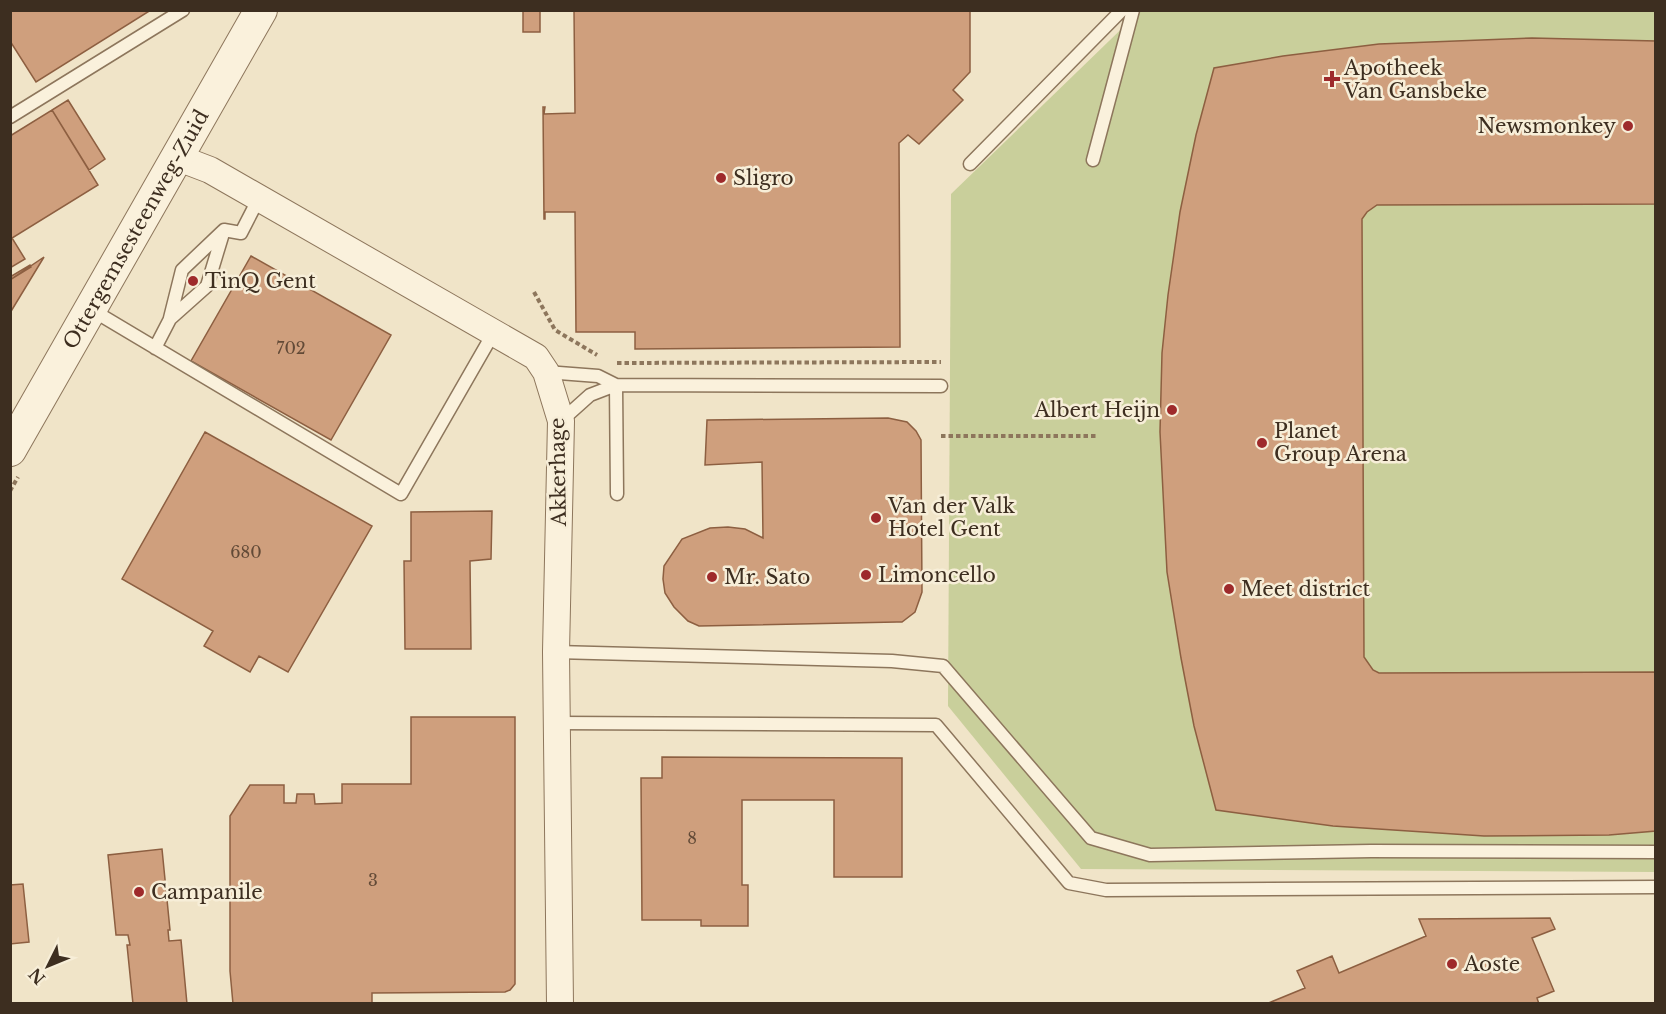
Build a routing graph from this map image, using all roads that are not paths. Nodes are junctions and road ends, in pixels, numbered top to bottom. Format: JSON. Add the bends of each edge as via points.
{"nodes":[{"id":1,"x":183,"y":10,"type":"edge"},
{"id":2,"x":261,"y":10,"type":"edge"},
{"id":3,"x":1122,"y":10,"type":"edge"},
{"id":4,"x":1133,"y":10,"type":"edge"},
{"id":5,"x":10,"y":117,"type":"edge"},
{"id":6,"x":176,"y":156,"type":"junction"},
{"id":7,"x":1093,"y":160,"type":"dead end"},
{"id":8,"x":970,"y":164,"type":"dead end"},
{"id":9,"x":259,"y":198,"type":"junction"},
{"id":10,"x":224,"y":230,"type":"junction"},
{"id":11,"x":91,"y":309,"type":"junction"},
{"id":12,"x":170,"y":319,"type":"junction"},
{"id":13,"x":494,"y":332,"type":"junction"},
{"id":14,"x":155,"y":348,"type":"junction"},
{"id":15,"x":546,"y":372,"type":"junction"},
{"id":16,"x":615,"y":385,"type":"junction"},
{"id":17,"x":941,"y":386,"type":"dead end"},
{"id":18,"x":561,"y":421,"type":"junction"},
{"id":19,"x":10,"y":450,"type":"edge"},
{"id":20,"x":617,"y":494,"type":"dead end"},
{"id":21,"x":556,"y":652,"type":"junction"},
{"id":22,"x":556,"y":723,"type":"junction"},
{"id":23,"x":1656,"y":852,"type":"edge"},
{"id":24,"x":1656,"y":887,"type":"edge"},
{"id":25,"x":560,"y":1004,"type":"edge"}],
"edges":[{"from":1,"to":5,"type":"lane"},
{"from":2,"to":6,"type":"street","name":"Ottergemsesteenweg-Zuid"},
{"from":3,"to":8,"type":"lane"},
{"from":4,"to":7,"type":"lane"},
{"from":6,"to":9,"type":"street","name":"Akkerhage"},
{"from":6,"to":11,"type":"street","name":"Ottergemsesteenweg-Zuid"},
{"from":9,"to":10,"type":"lane","via":[[241,233]]},
{"from":9,"to":13,"type":"street","name":"Akkerhage"},
{"from":10,"to":12,"type":"lane","via":[[207,286]]},
{"from":10,"to":12,"type":"lane","via":[[182,270]]},
{"from":11,"to":14,"type":"lane"},
{"from":11,"to":19,"type":"street","name":"Ottergemsesteenweg-Zuid"},
{"from":12,"to":14,"type":"lane"},
{"from":13,"to":14,"type":"lane","via":[[401,494]]},
{"from":13,"to":15,"type":"street","name":"Akkerhage","via":[[537,357]]},
{"from":15,"to":16,"type":"lane","via":[[598,376]]},
{"from":15,"to":18,"type":"street","name":"Akkerhage"},
{"from":16,"to":17,"type":"lane"},
{"from":16,"to":18,"type":"lane","via":[[590,395]]},
{"from":16,"to":20,"type":"lane"},
{"from":18,"to":21,"type":"street","name":"Akkerhage"},
{"from":21,"to":22,"type":"street","name":"Akkerhage"},
{"from":21,"to":23,"type":"lane","via":[[892,661],[943,666],[1091,838],[1150,855]]},
{"from":22,"to":24,"type":"lane","via":[[936,725],[1069,883],[1106,890]]},
{"from":22,"to":25,"type":"street","name":"Akkerhage"}]}
